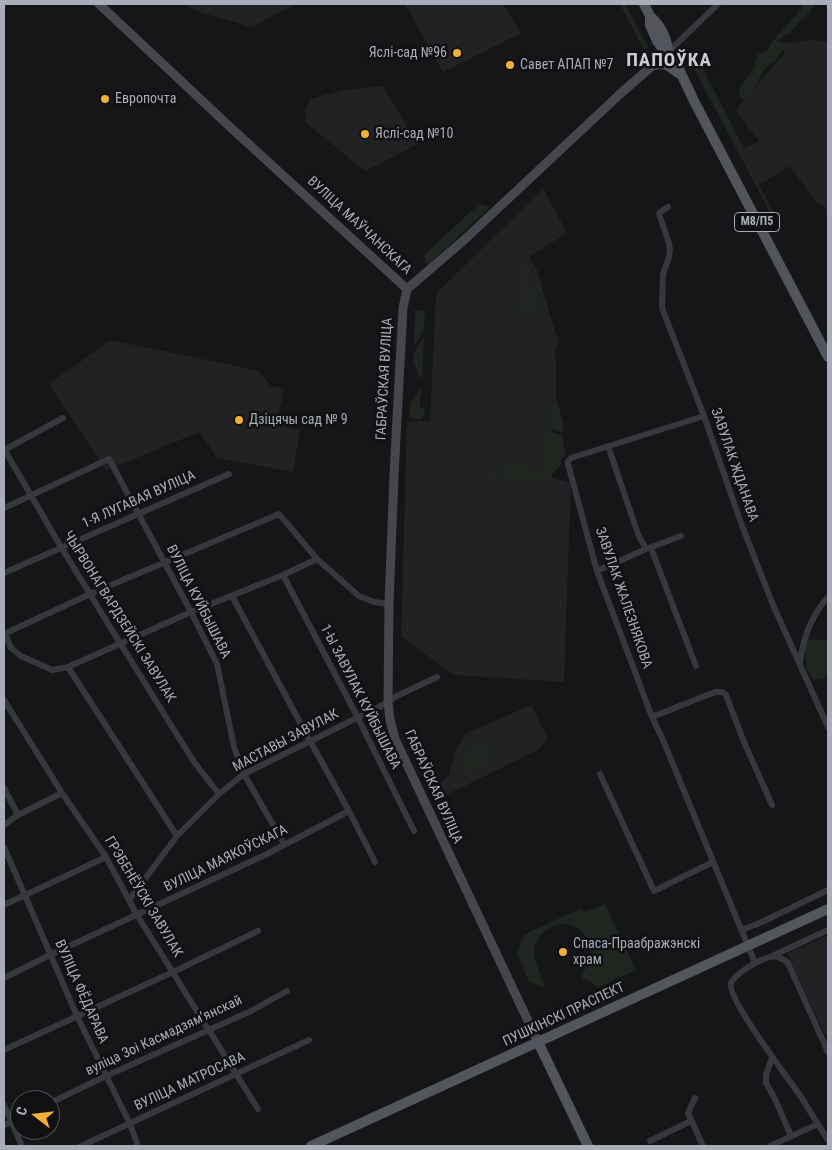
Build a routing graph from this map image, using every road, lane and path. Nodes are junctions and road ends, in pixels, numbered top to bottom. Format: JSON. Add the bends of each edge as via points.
{"nodes":[{"id":1,"x":99,"y":4,"type":"edge"},
{"id":2,"x":644,"y":4,"type":"edge"},
{"id":3,"x":718,"y":4,"type":"edge"},
{"id":4,"x":668,"y":52,"type":"junction"},
{"id":5,"x":653,"y":65,"type":"junction"},
{"id":6,"x":682,"y":76,"type":"junction"},
{"id":7,"x":668,"y":207,"type":"dead end"},
{"id":8,"x":407,"y":289,"type":"junction"},
{"id":9,"x":828,"y":357,"type":"edge"},
{"id":10,"x":704,"y":416,"type":"junction"},
{"id":11,"x":64,"y":418,"type":"dead end"},
{"id":12,"x":608,"y":446,"type":"junction"},
{"id":13,"x":4,"y":450,"type":"edge"},
{"id":14,"x":229,"y":474,"type":"dead end"},
{"id":15,"x":31,"y":496,"type":"junction"},
{"id":16,"x":4,"y":508,"type":"edge"},
{"id":17,"x":138,"y":514,"type":"junction"},
{"id":18,"x":681,"y":536,"type":"dead end"},
{"id":19,"x":61,"y":547,"type":"junction"},
{"id":20,"x":648,"y":548,"type":"junction"},
{"id":21,"x":317,"y":559,"type":"junction"},
{"id":22,"x":165,"y":562,"type":"junction"},
{"id":23,"x":597,"y":571,"type":"junction"},
{"id":24,"x":4,"y":573,"type":"edge"},
{"id":25,"x":283,"y":575,"type":"junction"},
{"id":26,"x":90,"y":594,"type":"junction"},
{"id":27,"x":232,"y":596,"type":"junction"},
{"id":28,"x":828,"y":597,"type":"edge"},
{"id":29,"x":388,"y":604,"type":"junction"},
{"id":30,"x":191,"y":612,"type":"junction"},
{"id":31,"x":4,"y":634,"type":"edge"},
{"id":32,"x":120,"y":644,"type":"junction"},
{"id":33,"x":800,"y":663,"type":"junction"},
{"id":34,"x":696,"y":666,"type":"dead end"},
{"id":35,"x":68,"y":667,"type":"junction"},
{"id":36,"x":437,"y":677,"type":"dead end"},
{"id":37,"x":4,"y":700,"type":"edge"},
{"id":38,"x":388,"y":702,"type":"junction"},
{"id":39,"x":652,"y":717,"type":"junction"},
{"id":40,"x":358,"y":718,"type":"junction"},
{"id":41,"x":828,"y":727,"type":"edge"},
{"id":42,"x":310,"y":741,"type":"junction"},
{"id":43,"x":244,"y":774,"type":"junction"},
{"id":44,"x":600,"y":774,"type":"dead end"},
{"id":45,"x":4,"y":788,"type":"edge"},
{"id":46,"x":62,"y":792,"type":"junction"},
{"id":47,"x":219,"y":794,"type":"junction"},
{"id":48,"x":772,"y":805,"type":"dead end"},
{"id":49,"x":349,"y":812,"type":"junction"},
{"id":50,"x":18,"y":815,"type":"junction"},
{"id":51,"x":4,"y":825,"type":"edge"},
{"id":52,"x":414,"y":831,"type":"dead end"},
{"id":53,"x":177,"y":836,"type":"junction"},
{"id":54,"x":284,"y":844,"type":"junction"},
{"id":55,"x":4,"y":847,"type":"edge"},
{"id":56,"x":106,"y":857,"type":"junction"},
{"id":57,"x":375,"y":862,"type":"dead end"},
{"id":58,"x":713,"y":862,"type":"junction"},
{"id":59,"x":828,"y":890,"type":"edge"},
{"id":60,"x":24,"y":895,"type":"junction"},
{"id":61,"x":130,"y":900,"type":"junction"},
{"id":62,"x":4,"y":905,"type":"edge"},
{"id":63,"x":828,"y":909,"type":"edge"},
{"id":64,"x":137,"y":915,"type":"junction"},
{"id":65,"x":742,"y":930,"type":"junction"},
{"id":66,"x":828,"y":930,"type":"edge"},
{"id":67,"x":258,"y":931,"type":"dead end"},
{"id":68,"x":748,"y":946,"type":"junction"},
{"id":69,"x":50,"y":955,"type":"junction"},
{"id":70,"x":772,"y":956,"type":"junction"},
{"id":71,"x":755,"y":963,"type":"junction"},
{"id":72,"x":173,"y":972,"type":"junction"},
{"id":73,"x":4,"y":978,"type":"edge"},
{"id":74,"x":287,"y":991,"type":"dead end"},
{"id":75,"x":78,"y":1016,"type":"junction"},
{"id":76,"x":209,"y":1029,"type":"junction"},
{"id":77,"x":308,"y":1040,"type":"dead end"},
{"id":78,"x":538,"y":1042,"type":"junction"},
{"id":79,"x":4,"y":1050,"type":"edge"},
{"id":80,"x":828,"y":1052,"type":"edge"},
{"id":81,"x":772,"y":1058,"type":"junction"},
{"id":82,"x":237,"y":1074,"type":"junction"},
{"id":83,"x":106,"y":1076,"type":"junction"},
{"id":84,"x":60,"y":1098,"type":"edge"},
{"id":85,"x":695,"y":1098,"type":"dead end"},
{"id":86,"x":4,"y":1105,"type":"edge"},
{"id":87,"x":258,"y":1109,"type":"dead end"},
{"id":88,"x":10,"y":1118,"type":"edge"},
{"id":89,"x":691,"y":1121,"type":"junction"},
{"id":90,"x":130,"y":1124,"type":"junction"},
{"id":91,"x":818,"y":1124,"type":"junction"},
{"id":92,"x":791,"y":1136,"type":"junction"},
{"id":93,"x":828,"y":1140,"type":"edge"},
{"id":94,"x":650,"y":1141,"type":"dead end"},
{"id":95,"x":81,"y":1146,"type":"edge"},
{"id":96,"x":138,"y":1146,"type":"edge"},
{"id":97,"x":311,"y":1146,"type":"edge"},
{"id":98,"x":588,"y":1146,"type":"edge"},
{"id":99,"x":703,"y":1146,"type":"edge"},
{"id":100,"x":770,"y":1146,"type":"edge"}],
"edges":[{"from":1,"to":8,"type":"main road","name":"ВУЛІЦА МАЎЧАНСКАГА"},
{"from":2,"to":4,"type":"main road","number":"М8/П5","via":[[657,42]]},
{"from":3,"to":4,"type":"street"},
{"from":4,"to":5,"type":"main road","name":"ВУЛІЦА МАЎЧАНСКАГА"},
{"from":4,"to":6,"type":"main road","number":"М8/П5"},
{"from":5,"to":6,"type":"main road","via":[[669,65]]},
{"from":5,"to":8,"type":"main road","name":"ВУЛІЦА МАЎЧАНСКАГА"},
{"from":6,"to":9,"type":"main road","number":"М8/П5"},
{"from":7,"to":10,"type":"street","name":"ЗАВУЛАК ЖДАНАВА","via":[[659,214],[670,250],[663,274],[662,308]]},
{"from":8,"to":29,"type":"main road","name":"ГАБРАЎСКАЯ ВУЛІЦА","via":[[403,308]]},
{"from":10,"to":12,"type":"street"},
{"from":10,"to":33,"type":"street","name":"ЗАВУЛАК ЖДАНАВА","via":[[741,523]]},
{"from":11,"to":13,"type":"street"},
{"from":12,"to":20,"type":"street","via":[[638,534]]},
{"from":12,"to":23,"type":"street","name":"ЗАВУЛАК ЖАЛЕЗНЯКОВА","via":[[568,461]]},
{"from":13,"to":15,"type":"street","name":"ЧЫРВОНАГВАРДЗЕЙСКІ ЗАВУЛАК"},
{"from":14,"to":17,"type":"street","name":"1-Я ЛУГАВАЯ ВУЛІЦА"},
{"from":15,"to":16,"type":"street"},
{"from":15,"to":17,"type":"street","name":"ВУЛІЦА КУЙБЫШАВА","via":[[110,459]]},
{"from":15,"to":19,"type":"street","name":"ЧЫРВОНАГВАРДЗЕЙСКІ ЗАВУЛАК"},
{"from":17,"to":19,"type":"street","name":"1-Я ЛУГАВАЯ ВУЛІЦА"},
{"from":17,"to":22,"type":"street","name":"ВУЛІЦА КУЙБЫШАВА"},
{"from":18,"to":20,"type":"street"},
{"from":19,"to":24,"type":"street","name":"1-Я ЛУГАВАЯ ВУЛІЦА"},
{"from":19,"to":26,"type":"street","name":"ЧЫРВОНАГВАРДЗЕЙСКІ ЗАВУЛАК"},
{"from":20,"to":23,"type":"street"},
{"from":20,"to":34,"type":"street"},
{"from":21,"to":22,"type":"street","via":[[279,514]]},
{"from":21,"to":25,"type":"street"},
{"from":21,"to":29,"type":"street","via":[[359,596]]},
{"from":22,"to":26,"type":"street"},
{"from":22,"to":30,"type":"street","name":"ВУЛІЦА КУЙБЫШАВА"},
{"from":23,"to":39,"type":"street","name":"ЗАВУЛАК ЖАЛЕЗНЯКОВА"},
{"from":25,"to":27,"type":"street"},
{"from":25,"to":40,"type":"street","name":"1-Ы ЗАВУЛАК КУЙБЫШАВА"},
{"from":26,"to":31,"type":"street"},
{"from":26,"to":32,"type":"street","name":"ЧЫРВОНАГВАРДЗЕЙСКІ ЗАВУЛАК"},
{"from":27,"to":30,"type":"street"},
{"from":27,"to":42,"type":"street"},
{"from":28,"to":33,"type":"street","via":[[809,626],[802,644]]},
{"from":29,"to":38,"type":"main road","name":"ГАБРАЎСКАЯ ВУЛІЦА"},
{"from":30,"to":32,"type":"street"},
{"from":30,"to":43,"type":"street","name":"ВУЛІЦА КУЙБЫШАВА","via":[[217,664],[234,747]]},
{"from":31,"to":35,"type":"street","via":[[11,648],[21,656],[52,670]]},
{"from":32,"to":35,"type":"street"},
{"from":32,"to":47,"type":"street","name":"ЧЫРВОНАГВАРДЗЕЙСКІ ЗАВУЛАК","via":[[186,750]]},
{"from":33,"to":41,"type":"street","name":"ЗАВУЛАК ЖДАНАВА"},
{"from":35,"to":53,"type":"street"},
{"from":36,"to":38,"type":"street","name":"МАСТАВЫ ЗАВУЛАК"},
{"from":37,"to":46,"type":"street","name":"ГРЭБЕНЁЎСКІ ЗАВУЛАК"},
{"from":38,"to":40,"type":"street","name":"МАСТАВЫ ЗАВУЛАК"},
{"from":38,"to":78,"type":"main road","name":"ГАБРАЎСКАЯ ВУЛІЦА","via":[[395,739]]},
{"from":39,"to":48,"type":"street","via":[[722,692]]},
{"from":39,"to":58,"type":"street","name":"ЗАВУЛАК ЖАЛЕЗНЯКОВА"},
{"from":40,"to":42,"type":"street","name":"МАСТАВЫ ЗАВУЛАК"},
{"from":40,"to":52,"type":"street","name":"1-Ы ЗАВУЛАК КУЙБЫШАВА"},
{"from":42,"to":43,"type":"street","name":"МАСТАВЫ ЗАВУЛАК"},
{"from":42,"to":49,"type":"street"},
{"from":43,"to":47,"type":"street","name":"МАСТАВЫ ЗАВУЛАК"},
{"from":43,"to":54,"type":"street","name":"ВУЛІЦА КУЙБЫШАВА"},
{"from":44,"to":58,"type":"street","via":[[654,891]]},
{"from":45,"to":50,"type":"street"},
{"from":46,"to":50,"type":"street"},
{"from":46,"to":56,"type":"street","name":"ГРЭБЕНЁЎСКІ ЗАВУЛАК"},
{"from":47,"to":53,"type":"street","name":"МАСТАВЫ ЗАВУЛАК"},
{"from":49,"to":54,"type":"street","name":"ВУЛІЦА МАЯКОЎСКАГА"},
{"from":49,"to":57,"type":"street"},
{"from":50,"to":51,"type":"street"},
{"from":53,"to":61,"type":"street","name":"МАСТАВЫ ЗАВУЛАК"},
{"from":54,"to":64,"type":"street","name":"ВУЛІЦА МАЯКОЎСКАГА"},
{"from":55,"to":60,"type":"street","name":"ВУЛІЦА ФЁДАРАВА"},
{"from":56,"to":60,"type":"street"},
{"from":56,"to":61,"type":"street","name":"ГРЭБЕНЁЎСКІ ЗАВУЛАК"},
{"from":58,"to":65,"type":"street","name":"ЗАВУЛАК ЖАЛЕЗНЯКОВА"},
{"from":59,"to":65,"type":"street"},
{"from":60,"to":62,"type":"street"},
{"from":60,"to":69,"type":"street","name":"ВУЛІЦА ФЁДАРАВА"},
{"from":61,"to":64,"type":"street","name":"ГРЭБЕНЁЎСКІ ЗАВУЛАК"},
{"from":63,"to":68,"type":"main road","name":"ПУШКІНСКІ ПРАСПЕКТ"},
{"from":64,"to":69,"type":"street","name":"ВУЛІЦА МАЯКОЎСКАГА"},
{"from":64,"to":72,"type":"street","name":"ГРЭБЕНЁЎСКІ ЗАВУЛАК"},
{"from":65,"to":68,"type":"street","name":"ЗАВУЛАК ЖАЛЕЗНЯКОВА"},
{"from":66,"to":70,"type":"street"},
{"from":67,"to":72,"type":"street"},
{"from":68,"to":71,"type":"street","name":"ЗАВУЛАК ЖАЛЕЗНЯКОВА"},
{"from":68,"to":78,"type":"main road","name":"ПУШКІНСКІ ПРАСПЕКТ"},
{"from":69,"to":73,"type":"street","name":"ВУЛІЦА МАЯКОЎСКАГА"},
{"from":69,"to":75,"type":"street","name":"ВУЛІЦА ФЁДАРАВА"},
{"from":70,"to":71,"type":"street"},
{"from":70,"to":80,"type":"street","via":[[788,963]]},
{"from":71,"to":81,"type":"street","via":[[735,977],[731,988]]},
{"from":72,"to":75,"type":"street"},
{"from":72,"to":76,"type":"street","name":"ГРЭБЕНЁЎСКІ ЗАВУЛАК"},
{"from":74,"to":76,"type":"street","name":"вуліца Зоі Касмадзямʼянскай"},
{"from":75,"to":79,"type":"street"},
{"from":75,"to":83,"type":"street","name":"ВУЛІЦА ФЁДАРАВА"},
{"from":76,"to":82,"type":"street","name":"ГРЭБЕНЁЎСКІ ЗАВУЛАК"},
{"from":76,"to":83,"type":"street","name":"вуліца Зоі Касмадзямʼянскай"},
{"from":77,"to":82,"type":"street","name":"ВУЛІЦА МАТРОСАВА"},
{"from":78,"to":97,"type":"main road","name":"ПУШКІНСКІ ПРАСПЕКТ"},
{"from":78,"to":98,"type":"main road","name":"ГАБРАЎСКАЯ ВУЛІЦА"},
{"from":81,"to":91,"type":"street"},
{"from":81,"to":92,"type":"street","via":[[766,1083]]},
{"from":82,"to":87,"type":"street","name":"ГРЭБЕНЁЎСКІ ЗАВУЛАК"},
{"from":82,"to":90,"type":"street","name":"ВУЛІЦА МАТРОСАВА"},
{"from":83,"to":84,"type":"street","name":"вуліца Зоі Касмадзямʼянскай"},
{"from":83,"to":90,"type":"street","name":"ВУЛІЦА ФЁДАРАВА"},
{"from":85,"to":89,"type":"street","via":[[688,1113]]},
{"from":86,"to":88,"type":"street"},
{"from":89,"to":94,"type":"street"},
{"from":89,"to":99,"type":"street"},
{"from":90,"to":95,"type":"street","name":"ВУЛІЦА МАТРОСАВА"},
{"from":90,"to":96,"type":"street","name":"ВУЛІЦА ФЁДАРАВА"},
{"from":91,"to":92,"type":"street"},
{"from":91,"to":93,"type":"street"},
{"from":92,"to":100,"type":"street"}]}
